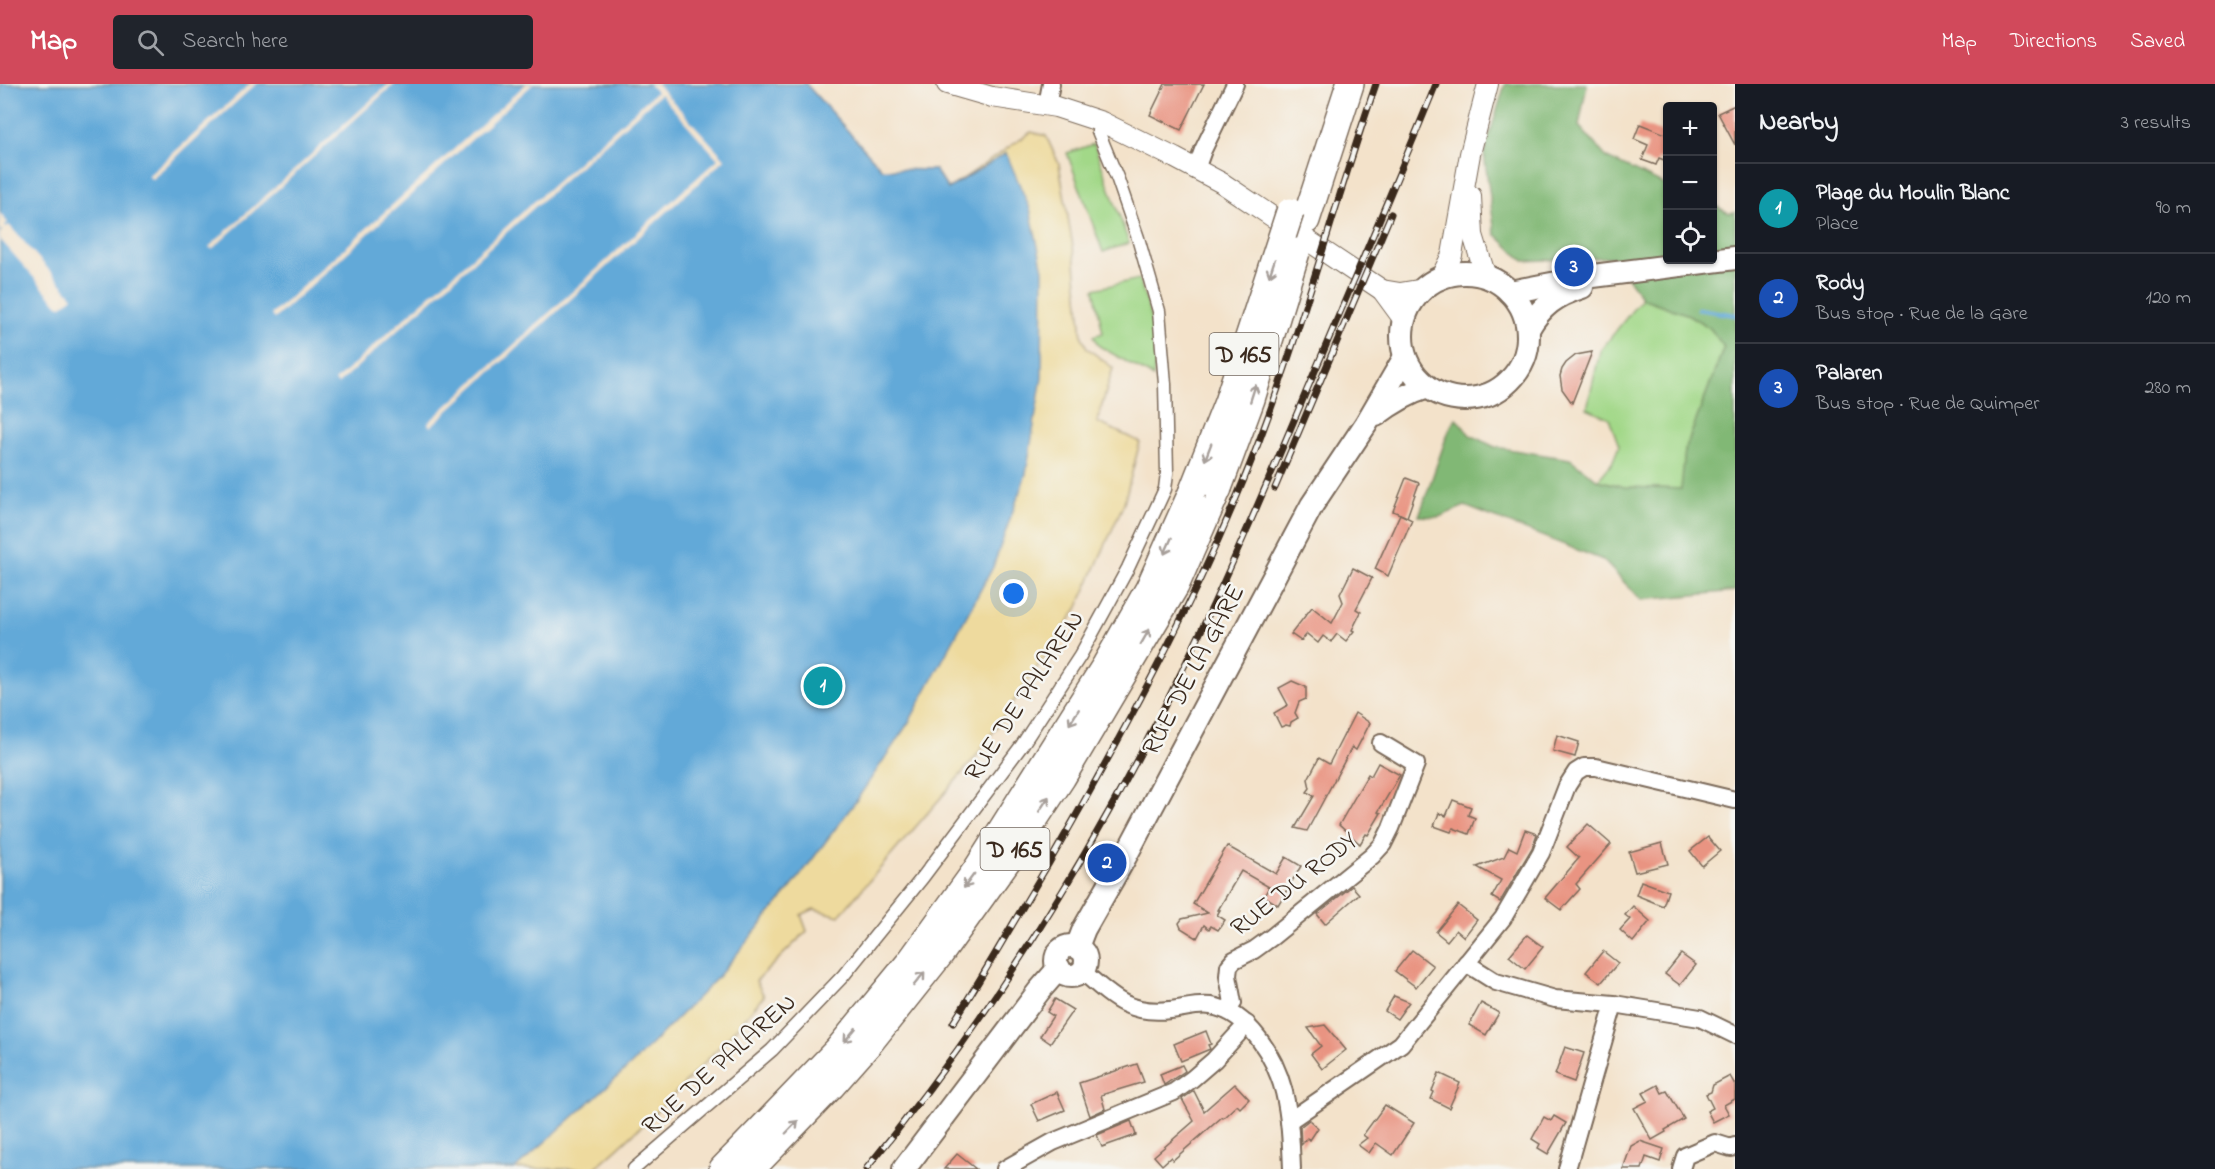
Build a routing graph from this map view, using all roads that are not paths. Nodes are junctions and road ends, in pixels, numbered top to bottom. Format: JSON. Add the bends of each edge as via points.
{"nodes":[{"id":1,"x":947,"y":84,"type":"edge"},
{"id":2,"x":1051,"y":84,"type":"edge"},
{"id":3,"x":1235,"y":84,"type":"edge"},
{"id":4,"x":1488,"y":84,"type":"edge"},
{"id":5,"x":1337,"y":92,"type":"edge"},
{"id":6,"x":1047,"y":105,"type":"junction"},
{"id":7,"x":1098,"y":131,"type":"dead end"},
{"id":8,"x":1470,"y":154,"type":"junction"},
{"id":9,"x":1196,"y":169,"type":"junction"},
{"id":10,"x":1298,"y":216,"type":"junction"},
{"id":11,"x":1735,"y":258,"type":"edge"},
{"id":12,"x":1649,"y":268,"type":"junction"},
{"id":13,"x":1486,"y":277,"type":"junction"},
{"id":14,"x":1432,"y":284,"type":"junction"},
{"id":15,"x":1382,"y":290,"type":"junction"},
{"id":16,"x":1510,"y":292,"type":"junction"},
{"id":17,"x":1404,"y":320,"type":"junction"},
{"id":18,"x":1528,"y":329,"type":"junction"},
{"id":19,"x":1405,"y":357,"type":"junction"},
{"id":20,"x":1428,"y":387,"type":"junction"},
{"id":21,"x":1366,"y":424,"type":"junction"},
{"id":22,"x":1382,"y":743,"type":"dead end"},
{"id":23,"x":1735,"y":800,"type":"edge"},
{"id":24,"x":1077,"y":947,"type":"junction"},
{"id":25,"x":1466,"y":963,"type":"junction"},
{"id":26,"x":1059,"y":968,"type":"junction"},
{"id":27,"x":1082,"y":971,"type":"junction"},
{"id":28,"x":1614,"y":1004,"type":"junction"},
{"id":29,"x":1226,"y":1011,"type":"junction"},
{"id":30,"x":1247,"y":1024,"type":"junction"},
{"id":31,"x":1735,"y":1035,"type":"edge"},
{"id":32,"x":1289,"y":1121,"type":"junction"},
{"id":33,"x":1735,"y":1146,"type":"edge"},
{"id":34,"x":634,"y":1169,"type":"edge"},
{"id":35,"x":723,"y":1169,"type":"edge"},
{"id":36,"x":751,"y":1169,"type":"edge"},
{"id":37,"x":904,"y":1169,"type":"edge"},
{"id":38,"x":1005,"y":1169,"type":"edge"},
{"id":39,"x":1292,"y":1169,"type":"edge"},
{"id":40,"x":1567,"y":1169,"type":"edge"},
{"id":41,"x":1681,"y":1169,"type":"edge"}],
"edges":[{"from":1,"to":6,"type":"street","via":[[992,97]]},
{"from":2,"to":6,"type":"street"},
{"from":3,"to":9,"type":"street"},
{"from":4,"to":8,"type":"street"},
{"from":5,"to":10,"type":"highway","number":"D 165"},
{"from":6,"to":9,"type":"street","via":[[1102,122]]},
{"from":7,"to":34,"type":"street","name":"RUE DE PALAREN","via":[[1138,238],[1159,311],[1167,423],[1167,473],[1162,496],[1080,656],[1022,745],[923,877],[843,976],[772,1050]]},
{"from":8,"to":13,"type":"street","via":[[1473,236]]},
{"from":8,"to":14,"type":"street","via":[[1452,255]]},
{"from":9,"to":15,"type":"street"},
{"from":10,"to":35,"type":"highway","number":"D 165","one_way":true,"bridge":true,"via":[[1192,493],[1149,590],[1106,665],[976,871],[911,961],[837,1051]]},
{"from":36,"to":10,"type":"highway","number":"D 165","one_way":true,"bridge":true,"via":[[869,1043],[940,954],[1062,777],[1175,586],[1251,399]]},
{"from":11,"to":12,"type":"main road"},
{"from":12,"to":16,"type":"main road"},
{"from":12,"to":18,"type":"main road","via":[[1553,300],[1538,312]]},
{"from":13,"to":14,"type":"main road","via":[[1452,275]]},
{"from":13,"to":16,"type":"main road"},
{"from":14,"to":15,"type":"street","via":[[1400,293]]},
{"from":14,"to":17,"type":"main road","via":[[1410,305]]},
{"from":15,"to":17,"type":"street"},
{"from":16,"to":18,"type":"main road","via":[[1522,309]]},
{"from":17,"to":19,"type":"main road"},
{"from":18,"to":20,"type":"main road","via":[[1522,364],[1508,383],[1486,396],[1447,398]]},
{"from":19,"to":20,"type":"main road"},
{"from":19,"to":21,"type":"main road","name":"RUE DE LA GARE"},
{"from":20,"to":21,"type":"main road","name":"RUE DE LA GARE","via":[[1392,403]]},
{"from":21,"to":24,"type":"main road","name":"RUE DE LA GARE","via":[[1312,506],[1271,580]]},
{"from":22,"to":29,"type":"street","name":"RUE DU RODY","via":[[1416,764],[1383,844],[1272,936],[1234,960],[1228,976],[1233,1003]]},
{"from":23,"to":25,"type":"street","via":[[1584,767],[1567,786],[1541,853],[1503,918]]},
{"from":24,"to":26,"type":"main road","via":[[1062,949],[1056,962]]},
{"from":24,"to":27,"type":"main road","via":[[1087,957]]},
{"from":25,"to":28,"type":"street","via":[[1496,982],[1555,999]]},
{"from":25,"to":32,"type":"street","via":[[1401,1044]]},
{"from":26,"to":27,"type":"main road","via":[[1070,975]]},
{"from":26,"to":37,"type":"main road"},
{"from":27,"to":29,"type":"street","via":[[1130,1007],[1155,1012],[1210,1006]]},
{"from":28,"to":31,"type":"street","via":[[1700,1018]]},
{"from":28,"to":40,"type":"street"},
{"from":29,"to":30,"type":"street"},
{"from":30,"to":32,"type":"street","via":[[1274,1067]]},
{"from":30,"to":38,"type":"street","via":[[1214,1060],[1174,1092],[1053,1142]]},
{"from":32,"to":39,"type":"street"},
{"from":33,"to":41,"type":"street","via":[[1714,1143],[1685,1156]]}]}
